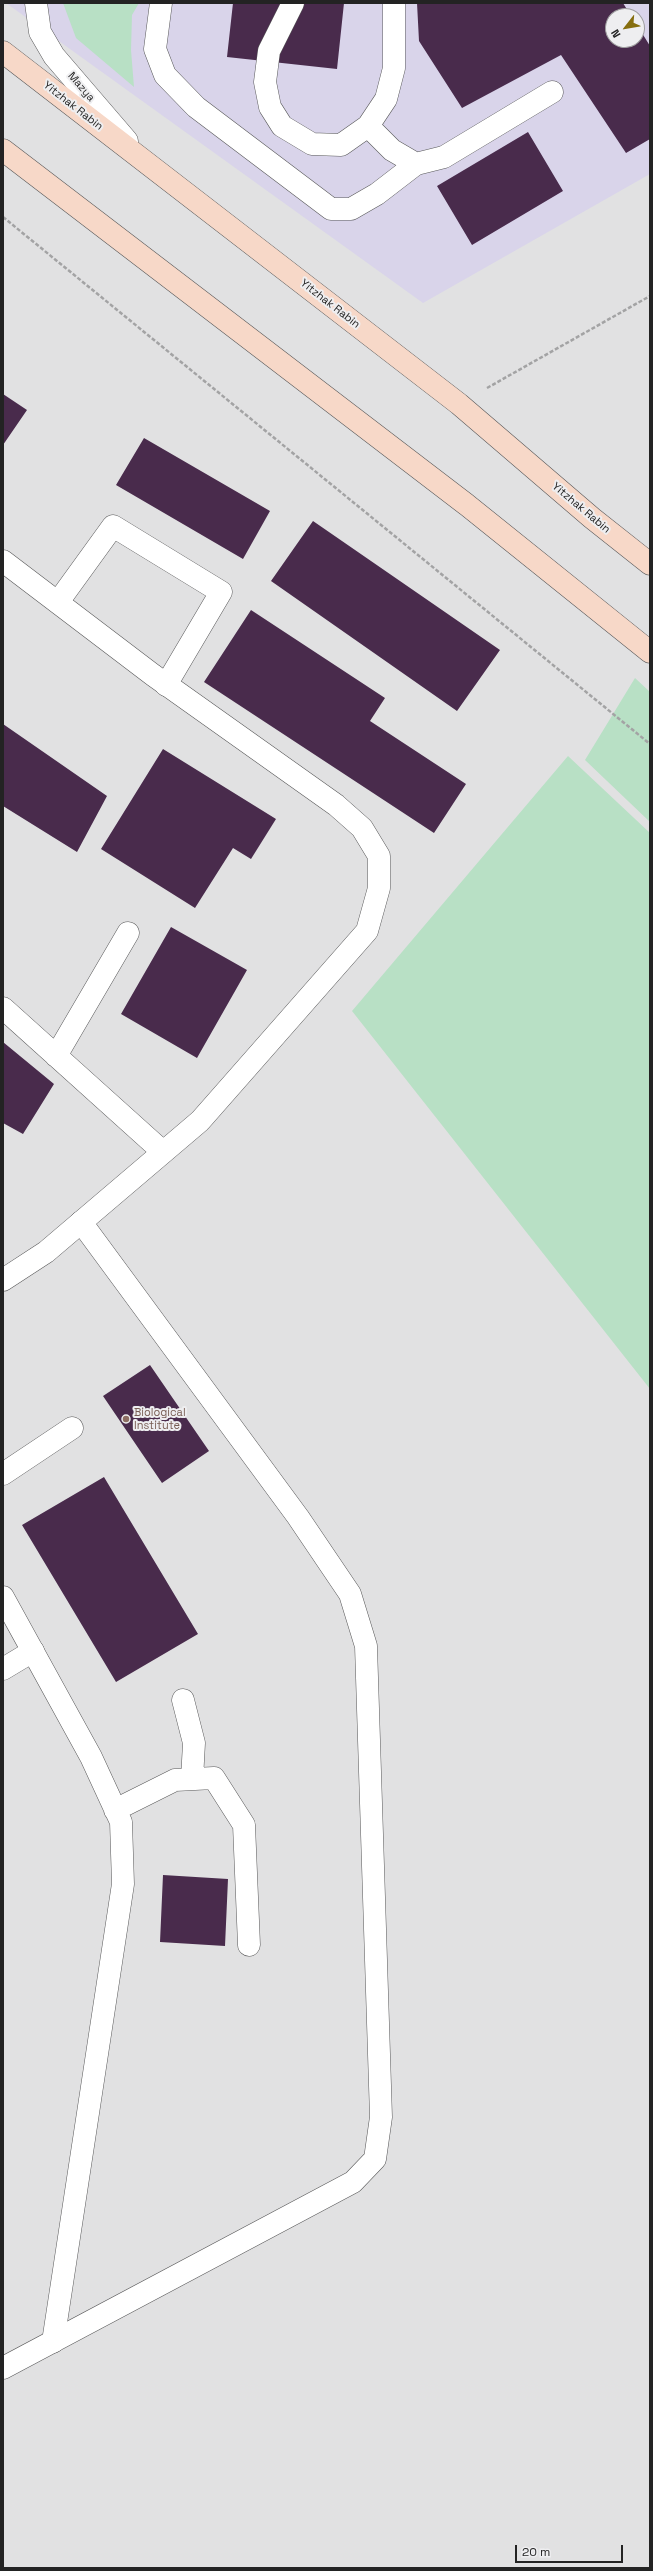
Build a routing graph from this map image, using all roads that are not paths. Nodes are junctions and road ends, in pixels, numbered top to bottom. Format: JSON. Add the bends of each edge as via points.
{"nodes":[{"id":1,"x":36,"y":3,"type":"edge"},
{"id":2,"x":161,"y":3,"type":"edge"},
{"id":3,"x":293,"y":3,"type":"edge"},
{"id":4,"x":394,"y":3,"type":"edge"},
{"id":5,"x":3,"y":52,"type":"edge"},
{"id":6,"x":552,"y":92,"type":"dead end"},
{"id":7,"x":368,"y":126,"type":"junction"},
{"id":8,"x":3,"y":150,"type":"edge"},
{"id":9,"x":145,"y":162,"type":"junction"},
{"id":10,"x":416,"y":164,"type":"junction"},
{"id":11,"x":3,"y":561,"type":"edge"},
{"id":12,"x":650,"y":564,"type":"edge"},
{"id":13,"x":58,"y":602,"type":"junction"},
{"id":14,"x":650,"y":652,"type":"edge"},
{"id":15,"x":166,"y":685,"type":"junction"},
{"id":16,"x":128,"y":933,"type":"dead end"},
{"id":17,"x":3,"y":1008,"type":"edge"},
{"id":18,"x":56,"y":1056,"type":"junction"},
{"id":19,"x":163,"y":1152,"type":"junction"},
{"id":20,"x":81,"y":1222,"type":"junction"},
{"id":21,"x":3,"y":1280,"type":"edge"},
{"id":22,"x":72,"y":1428,"type":"dead end"},
{"id":23,"x":3,"y":1474,"type":"edge"},
{"id":24,"x":3,"y":1597,"type":"edge"},
{"id":25,"x":33,"y":1651,"type":"junction"},
{"id":26,"x":3,"y":1669,"type":"edge"},
{"id":27,"x":183,"y":1700,"type":"dead end"},
{"id":28,"x":192,"y":1779,"type":"junction"},
{"id":29,"x":115,"y":1810,"type":"junction"},
{"id":30,"x":249,"y":1945,"type":"dead end"},
{"id":31,"x":53,"y":2342,"type":"junction"},
{"id":32,"x":3,"y":2368,"type":"edge"}],
"edges":[{"from":1,"to":9,"type":"street","name":"Mazya","via":[[40,32],[54,56]]},
{"from":2,"to":10,"type":"street","via":[[155,49],[165,75],[196,107],[331,209],[351,209],[377,194]]},
{"from":3,"to":7,"type":"street","via":[[269,51],[265,82],[270,108],[282,126],[312,144],[341,145]]},
{"from":4,"to":7,"type":"street","via":[[394,68],[386,99]]},
{"from":5,"to":9,"type":"main road","name":"Yitzhak Rabin"},
{"from":6,"to":10,"type":"street","via":[[444,157]]},
{"from":7,"to":10,"type":"street","via":[[392,150]]},
{"from":8,"to":14,"type":"main road","via":[[473,510]]},
{"from":9,"to":12,"type":"main road","name":"Yitzhak Rabin","via":[[459,404]]},
{"from":11,"to":13,"type":"street"},
{"from":13,"to":15,"type":"street"},
{"from":13,"to":15,"type":"street","via":[[113,526],[221,592]]},
{"from":15,"to":19,"type":"street","via":[[336,805],[362,828],[379,856],[379,888],[367,931],[200,1121]]},
{"from":16,"to":18,"type":"street"},
{"from":17,"to":18,"type":"street"},
{"from":18,"to":19,"type":"street"},
{"from":19,"to":20,"type":"street"},
{"from":20,"to":21,"type":"street","via":[[46,1252]]},
{"from":20,"to":31,"type":"street","via":[[298,1517],[350,1594],[366,1646],[381,2117],[375,2160],[353,2182]]},
{"from":22,"to":23,"type":"street"},
{"from":24,"to":25,"type":"street"},
{"from":25,"to":26,"type":"street"},
{"from":25,"to":29,"type":"street","via":[[91,1757]]},
{"from":27,"to":28,"type":"street","via":[[194,1743]]},
{"from":28,"to":29,"type":"street","via":[[175,1780]]},
{"from":28,"to":30,"type":"street","via":[[214,1778],[244,1825]]},
{"from":29,"to":31,"type":"street","via":[[121,1822],[123,1884]]},
{"from":31,"to":32,"type":"street"}]}
